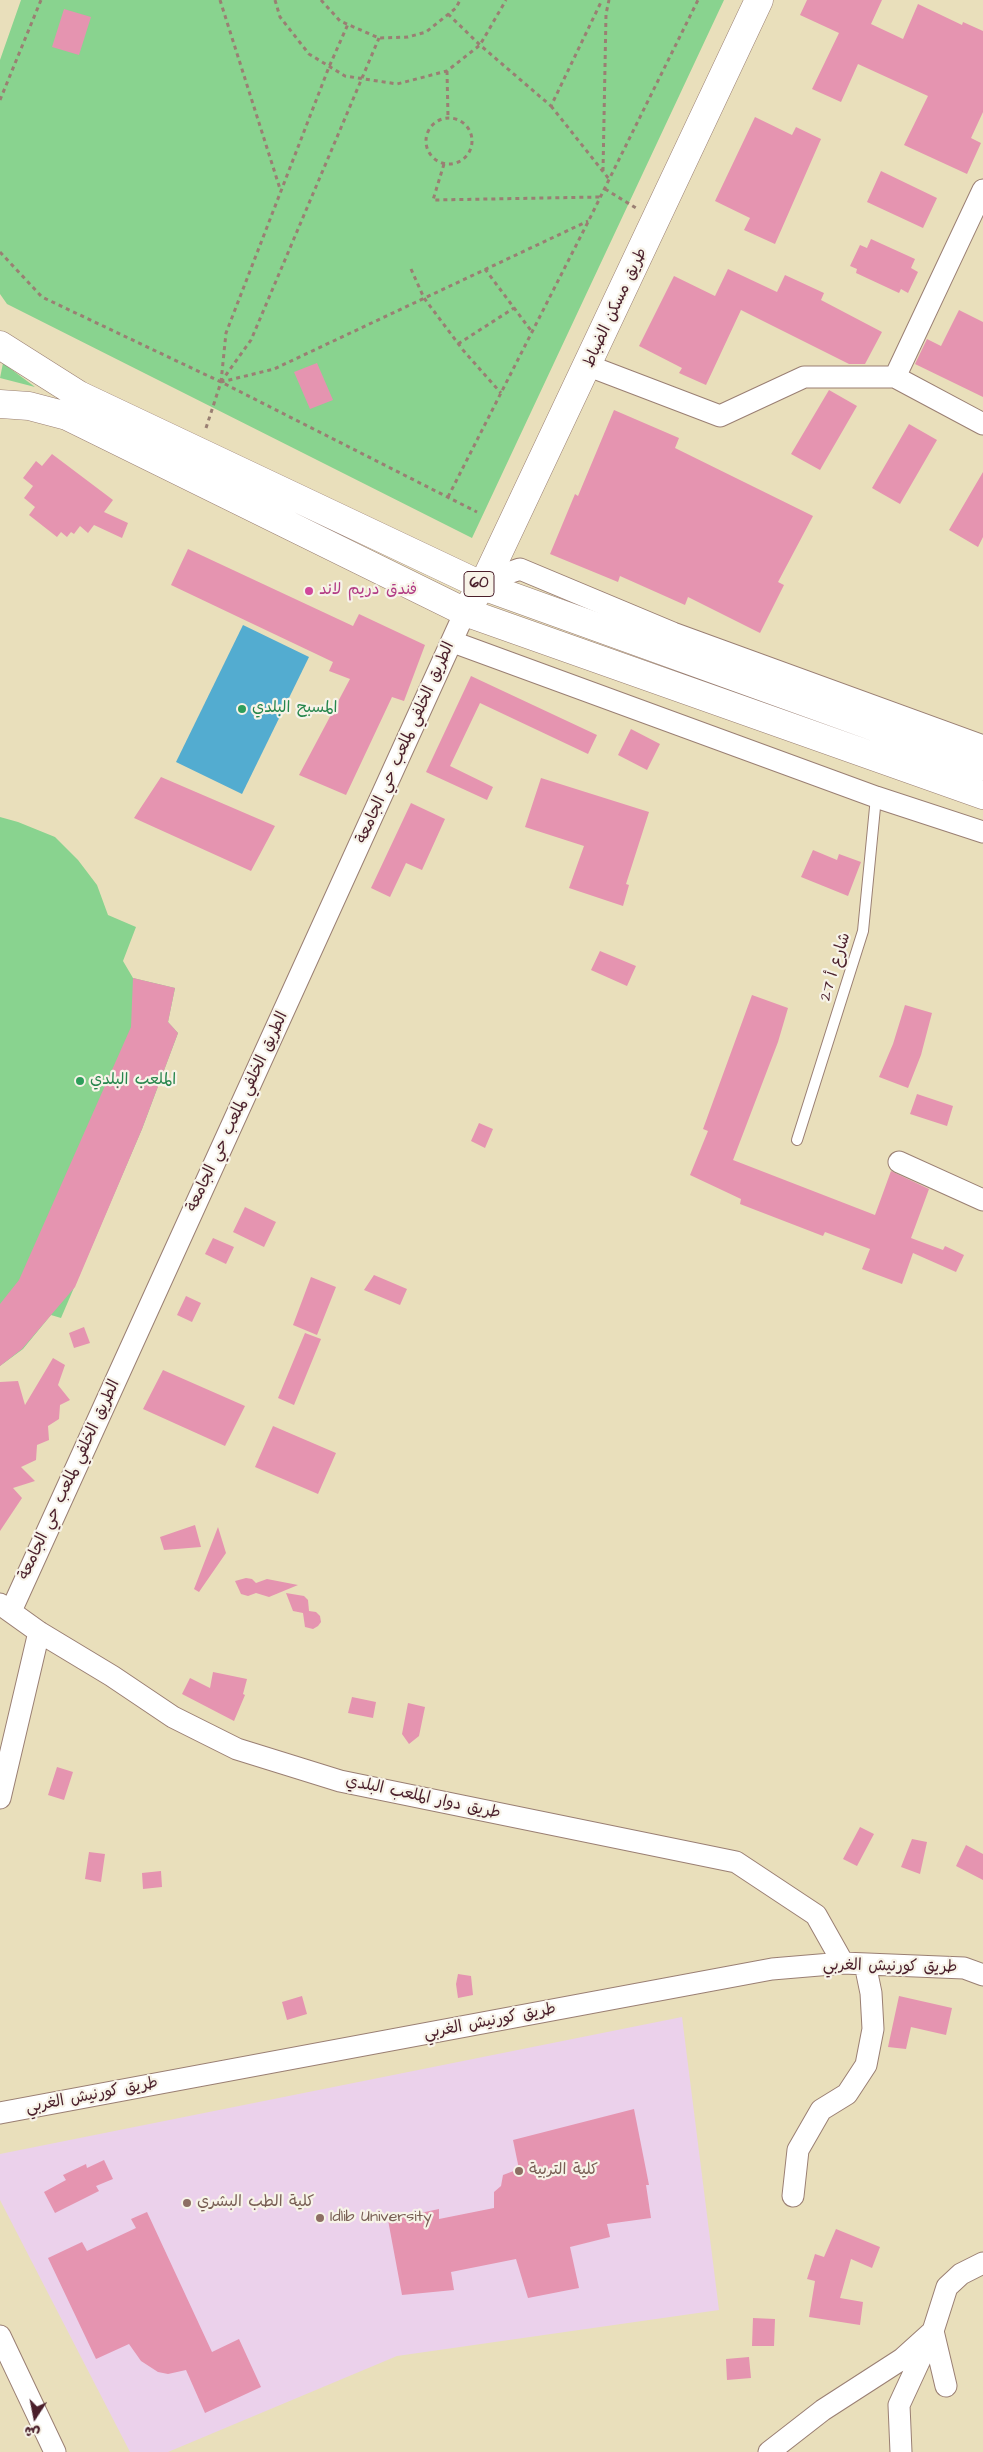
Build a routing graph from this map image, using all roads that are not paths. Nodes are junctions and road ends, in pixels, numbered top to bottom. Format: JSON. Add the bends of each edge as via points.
{"nodes":[{"id":1,"x":759,"y":0,"type":"edge"},
{"id":2,"x":983,"y":190,"type":"edge"},
{"id":3,"x":0,"y":334,"type":"edge"},
{"id":4,"x":0,"y":345,"type":"edge"},
{"id":5,"x":32,"y":364,"type":"junction"},
{"id":6,"x":589,"y":366,"type":"junction"},
{"id":7,"x":895,"y":377,"type":"junction"},
{"id":8,"x":0,"y":404,"type":"edge"},
{"id":9,"x":42,"y":410,"type":"junction"},
{"id":10,"x":0,"y":414,"type":"edge"},
{"id":11,"x":983,"y":424,"type":"edge"},
{"id":12,"x":484,"y":584,"type":"junction"},
{"id":13,"x":465,"y":612,"type":"junction"},
{"id":14,"x":452,"y":642,"type":"junction"},
{"id":15,"x":983,"y":746,"type":"edge"},
{"id":16,"x":983,"y":766,"type":"edge"},
{"id":17,"x":983,"y":795,"type":"edge"},
{"id":18,"x":876,"y":797,"type":"junction"},
{"id":19,"x":983,"y":832,"type":"edge"},
{"id":20,"x":797,"y":1140,"type":"dead end"},
{"id":21,"x":899,"y":1162,"type":"dead end"},
{"id":22,"x":983,"y":1200,"type":"edge"},
{"id":23,"x":5,"y":1608,"type":"edge"},
{"id":24,"x":39,"y":1632,"type":"junction"},
{"id":25,"x":0,"y":1798,"type":"edge"},
{"id":26,"x":843,"y":1963,"type":"junction"},
{"id":27,"x":864,"y":1964,"type":"junction"},
{"id":28,"x":983,"y":1975,"type":"edge"},
{"id":29,"x":0,"y":2113,"type":"edge"},
{"id":30,"x":793,"y":2196,"type":"dead end"},
{"id":31,"x":983,"y":2263,"type":"edge"},
{"id":32,"x":933,"y":2331,"type":"junction"},
{"id":33,"x":0,"y":2336,"type":"edge"},
{"id":34,"x":946,"y":2386,"type":"dead end"},
{"id":35,"x":55,"y":2452,"type":"edge"},
{"id":36,"x":769,"y":2452,"type":"edge"},
{"id":37,"x":902,"y":2452,"type":"edge"}],
"edges":[{"from":1,"to":6,"type":"main road","name":"طريق مسكن الضباط"},
{"from":2,"to":7,"type":"street"},
{"from":3,"to":5,"type":"street"},
{"from":4,"to":5,"type":"main road","number":"60"},
{"from":5,"to":12,"type":"main road","number":"60","via":[[79,395]]},
{"from":6,"to":7,"type":"street","via":[[720,416],[804,377]]},
{"from":6,"to":12,"type":"main road","name":"طريق مسكن الضباط"},
{"from":7,"to":11,"type":"street"},
{"from":8,"to":9,"type":"main road","number":"60"},
{"from":9,"to":10,"type":"street"},
{"from":9,"to":13,"type":"main road","number":"60","via":[[67,416],[126,444]]},
{"from":12,"to":13,"type":"main road","name":"طريق مسكن الضباط"},
{"from":12,"to":15,"type":"street","via":[[520,569],[672,633]]},
{"from":12,"to":16,"type":"main road","number":"60"},
{"from":13,"to":14,"type":"street","name":"الطريق الخلفي لملعب حي الجامعة"},
{"from":13,"to":17,"type":"main road","number":"60"},
{"from":14,"to":18,"type":"street"},
{"from":14,"to":23,"type":"street","name":"الطريق الخلفي لملعب حي الجامعة"},
{"from":18,"to":19,"type":"street"},
{"from":18,"to":20,"type":"lane","name":"شارع أ 27","via":[[863,931]]},
{"from":21,"to":22,"type":"street"},
{"from":23,"to":24,"type":"street","name":"طريق دوار الملعب البلدي"},
{"from":24,"to":25,"type":"street"},
{"from":24,"to":26,"type":"street","name":"طريق دوار الملعب البلدي","via":[[173,1717],[237,1749],[350,1783],[736,1862],[816,1915]]},
{"from":26,"to":27,"type":"street","name":"طريق كورنيش الغربي"},
{"from":26,"to":29,"type":"street","name":"طريق كورنيش الغربي","via":[[772,1969]]},
{"from":27,"to":28,"type":"street","name":"طريق كورنيش الغربي","via":[[964,1968]]},
{"from":27,"to":30,"type":"street","via":[[871,1993],[873,2029],[866,2066],[847,2094],[821,2110],[798,2150]]},
{"from":31,"to":32,"type":"street","via":[[961,2274],[947,2288]]},
{"from":32,"to":34,"type":"street"},
{"from":32,"to":36,"type":"street","via":[[902,2358],[823,2410]]},
{"from":32,"to":37,"type":"street","via":[[900,2405]]},
{"from":33,"to":35,"type":"street"}]}
